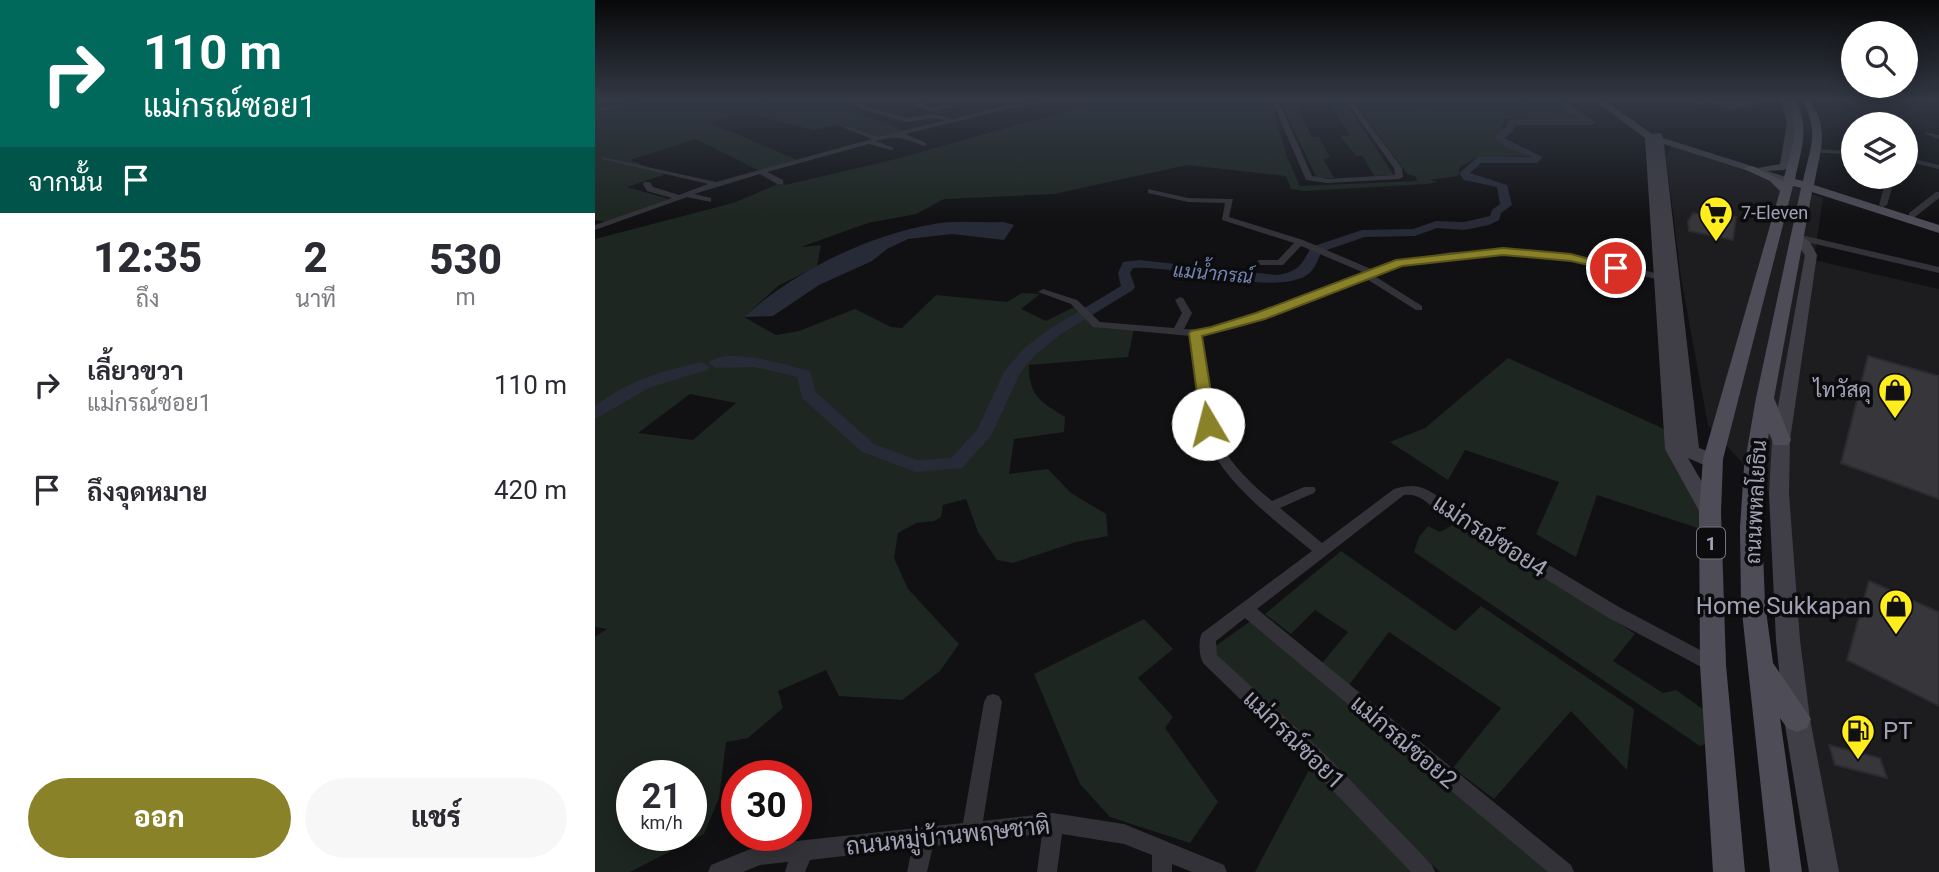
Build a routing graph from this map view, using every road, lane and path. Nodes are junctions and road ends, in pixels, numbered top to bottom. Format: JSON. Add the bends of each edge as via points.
{"nodes":[{"id":1,"x":870,"y":139,"type":"edge"},
{"id":2,"x":882,"y":139,"type":"edge"},
{"id":3,"x":910,"y":139,"type":"edge"},
{"id":4,"x":1292,"y":139,"type":"edge"},
{"id":5,"x":1377,"y":139,"type":"edge"},
{"id":6,"x":1657,"y":139,"type":"junction"},
{"id":7,"x":1794,"y":139,"type":"edge"},
{"id":8,"x":1795,"y":139,"type":"edge"},
{"id":9,"x":1817,"y":139,"type":"edge"},
{"id":10,"x":874,"y":141,"type":"junction"},
{"id":11,"x":924,"y":144,"type":"dead end"},
{"id":12,"x":891,"y":148,"type":"dead end"},
{"id":13,"x":1814,"y":150,"type":"junction"},
{"id":14,"x":1841,"y":154,"type":"edge"},
{"id":15,"x":604,"y":158,"type":"dead end"},
{"id":16,"x":1918,"y":162,"type":"edge"},
{"id":17,"x":1811,"y":164,"type":"junction"},
{"id":18,"x":1748,"y":167,"type":"joint"},
{"id":19,"x":1939,"y":167,"type":"edge"},
{"id":20,"x":1763,"y":168,"type":"junction"},
{"id":21,"x":762,"y":172,"type":"junction"},
{"id":22,"x":780,"y":182,"type":"dead end"},
{"id":23,"x":1788,"y":182,"type":"junction"},
{"id":24,"x":647,"y":184,"type":"dead end"},
{"id":25,"x":716,"y":184,"type":"junction"},
{"id":26,"x":1806,"y":189,"type":"junction"},
{"id":27,"x":1888,"y":189,"type":"edge"},
{"id":28,"x":1151,"y":191,"type":"dead end"},
{"id":29,"x":1939,"y":194,"type":"edge"},
{"id":30,"x":683,"y":196,"type":"junction"},
{"id":31,"x":1844,"y":196,"type":"junction"},
{"id":32,"x":708,"y":200,"type":"dead end"},
{"id":33,"x":1883,"y":205,"type":"junction"},
{"id":34,"x":1912,"y":215,"type":"junction"},
{"id":35,"x":1939,"y":223,"type":"edge"},
{"id":36,"x":595,"y":228,"type":"edge"},
{"id":37,"x":1939,"y":229,"type":"edge"},
{"id":38,"x":1797,"y":237,"type":"junction"},
{"id":39,"x":1300,"y":243,"type":"junction"},
{"id":40,"x":1259,"y":263,"type":"dead end"},
{"id":41,"x":1939,"y":270,"type":"edge"},
{"id":42,"x":1368,"y":273,"type":"junction"},
{"id":43,"x":1666,"y":279,"type":"junction"},
{"id":44,"x":1043,"y":292,"type":"dead end"},
{"id":45,"x":1180,"y":300,"type":"dead end"},
{"id":46,"x":1419,"y":308,"type":"dead end"},
{"id":47,"x":1177,"y":332,"type":"junction"},
{"id":48,"x":1195,"y":333,"type":"junction"},
{"id":49,"x":1765,"y":398,"type":"junction"},
{"id":50,"x":1781,"y":440,"type":"junction"},
{"id":51,"x":1713,"y":459,"type":"junction"},
{"id":52,"x":1309,"y":490,"type":"dead end"},
{"id":53,"x":1270,"y":507,"type":"junction"},
{"id":54,"x":1710,"y":513,"type":"junction"},
{"id":55,"x":1321,"y":550,"type":"junction"},
{"id":56,"x":1245,"y":609,"type":"junction"},
{"id":57,"x":1713,"y":665,"type":"junction"},
{"id":58,"x":1762,"y":671,"type":"junction"},
{"id":59,"x":993,"y":702,"type":"dead end"},
{"id":60,"x":1797,"y":719,"type":"junction"},
{"id":61,"x":1053,"y":823,"type":"junction"},
{"id":62,"x":971,"y":831,"type":"junction"},
{"id":63,"x":925,"y":837,"type":"junction"},
{"id":64,"x":812,"y":849,"type":"edge"},
{"id":65,"x":1162,"y":850,"type":"junction"},
{"id":66,"x":794,"y":851,"type":"edge"},
{"id":67,"x":803,"y":851,"type":"edge"},
{"id":68,"x":718,"y":872,"type":"edge"},
{"id":69,"x":795,"y":872,"type":"edge"},
{"id":70,"x":917,"y":872,"type":"edge"},
{"id":71,"x":1047,"y":872,"type":"edge"},
{"id":72,"x":1161,"y":872,"type":"edge"},
{"id":73,"x":1217,"y":872,"type":"edge"},
{"id":74,"x":1425,"y":872,"type":"edge"},
{"id":75,"x":1564,"y":872,"type":"edge"},
{"id":76,"x":1729,"y":872,"type":"edge"},
{"id":77,"x":1786,"y":872,"type":"edge"},
{"id":78,"x":1824,"y":872,"type":"edge"}],
"edges":[{"from":1,"to":10,"type":"street"},
{"from":2,"to":10,"type":"street"},
{"from":3,"to":11,"type":"street"},
{"from":4,"to":5,"type":"street","via":[[1309,178],[1399,177],[1398,168]]},
{"from":6,"to":18,"type":"main road"},
{"from":6,"to":20,"type":"main road"},
{"from":6,"to":43,"type":"main road"},
{"from":7,"to":20,"type":"main road","number":"1","via":[[1784,167]]},
{"from":8,"to":23,"type":"main road","name":"ถนนพหลโยธิน","number":"1"},
{"from":9,"to":13,"type":"main road","name":"ถนนพหลโยธิน","number":"1"},
{"from":10,"to":12,"type":"street"},
{"from":10,"to":21,"type":"street"},
{"from":13,"to":14,"type":"street"},
{"from":13,"to":17,"type":"main road","name":"ถนนพหลโยธิน","number":"1"},
{"from":15,"to":25,"type":"street"},
{"from":16,"to":19,"type":"street"},
{"from":17,"to":26,"type":"main road","name":"ถนนพหลโยธิน","number":"1"},
{"from":17,"to":31,"type":"main road","via":[[1817,179]]},
{"from":18,"to":23,"type":"main road"},
{"from":20,"to":23,"type":"main road"},
{"from":21,"to":22,"type":"street"},
{"from":21,"to":25,"type":"street"},
{"from":23,"to":26,"type":"main road"},
{"from":23,"to":51,"type":"main road","name":"ถนนพหลโยธิน","number":"1"},
{"from":24,"to":30,"type":"street","via":[[650,189]]},
{"from":25,"to":30,"type":"street"},
{"from":26,"to":31,"type":"main road"},
{"from":26,"to":38,"type":"main road","name":"ถนนพหลโยธิน","number":"1"},
{"from":27,"to":33,"type":"street"},
{"from":28,"to":39,"type":"street","via":[[1188,200],[1230,201],[1225,218]]},
{"from":29,"to":34,"type":"street"},
{"from":30,"to":32,"type":"street"},
{"from":30,"to":36,"type":"street"},
{"from":31,"to":33,"type":"main road"},
{"from":31,"to":37,"type":"main road"},
{"from":33,"to":34,"type":"main road"},
{"from":34,"to":35,"type":"main road"},
{"from":38,"to":41,"type":"street"},
{"from":38,"to":49,"type":"main road","name":"ถนนพหลโยธิน","number":"1"},
{"from":38,"to":50,"type":"main road","via":[[1811,255]]},
{"from":39,"to":40,"type":"street","via":[[1280,262]]},
{"from":39,"to":42,"type":"street"},
{"from":42,"to":43,"type":"street","via":[[1400,263],[1503,251],[1571,257]]},
{"from":42,"to":46,"type":"street"},
{"from":42,"to":48,"type":"street","via":[[1260,316]]},
{"from":43,"to":51,"type":"main road","via":[[1690,451]]},
{"from":43,"to":54,"type":"main road","via":[[1674,449]]},
{"from":44,"to":47,"type":"street","via":[[1074,302],[1097,325]]},
{"from":45,"to":47,"type":"street","via":[[1188,313]]},
{"from":47,"to":48,"type":"street"},
{"from":48,"to":53,"type":"street","via":[[1208,424],[1216,447]]},
{"from":49,"to":50,"type":"main road"},
{"from":49,"to":58,"type":"main road","name":"ถนนพหลโยธิน","number":"1","via":[[1754,467],[1751,528],[1753,603]]},
{"from":50,"to":60,"type":"main road","via":[[1781,534]]},
{"from":51,"to":54,"type":"main road","name":"ถนนพหลโยธิน","number":"1"},
{"from":52,"to":53,"type":"street"},
{"from":53,"to":55,"type":"street"},
{"from":54,"to":57,"type":"main road","name":"ถนนพหลโยธิน","number":"1"},
{"from":55,"to":56,"type":"street","name":"แม่กรณ์ซอย4"},
{"from":55,"to":57,"type":"street","name":"แม่กรณ์ซอย4","via":[[1399,492],[1416,488],[1612,612]]},
{"from":56,"to":74,"type":"street","name":"แม่กรณ์ซอย1","via":[[1208,638],[1209,658],[1319,762]]},
{"from":56,"to":75,"type":"street","name":"แม่กรณ์ซอย2"},
{"from":57,"to":76,"type":"main road","name":"ถนนพหลโยธิน","number":"1"},
{"from":58,"to":60,"type":"main road"},
{"from":58,"to":77,"type":"main road","name":"ถนนพหลโยธิน","number":"1"},
{"from":59,"to":62,"type":"street"},
{"from":60,"to":78,"type":"main road"},
{"from":61,"to":62,"type":"street","name":"ถนนหมู่บ้านพฤษชาติ"},
{"from":61,"to":65,"type":"street","name":"ถนนหมู่บ้านพฤษชาติ","via":[[1124,834]]},
{"from":61,"to":71,"type":"street"},
{"from":62,"to":63,"type":"street","name":"ถนนหมู่บ้านพฤษชาติ"},
{"from":63,"to":64,"type":"street","name":"ถนนหมู่บ้านพฤษชาติ"},
{"from":63,"to":70,"type":"street"},
{"from":65,"to":72,"type":"street"},
{"from":65,"to":73,"type":"street","name":"ถนนหมู่บ้านพฤษชาติ"},
{"from":66,"to":68,"type":"street","name":"ถนนหมู่บ้านพฤษชาติ","via":[[760,855]]},
{"from":67,"to":69,"type":"street"}]}
